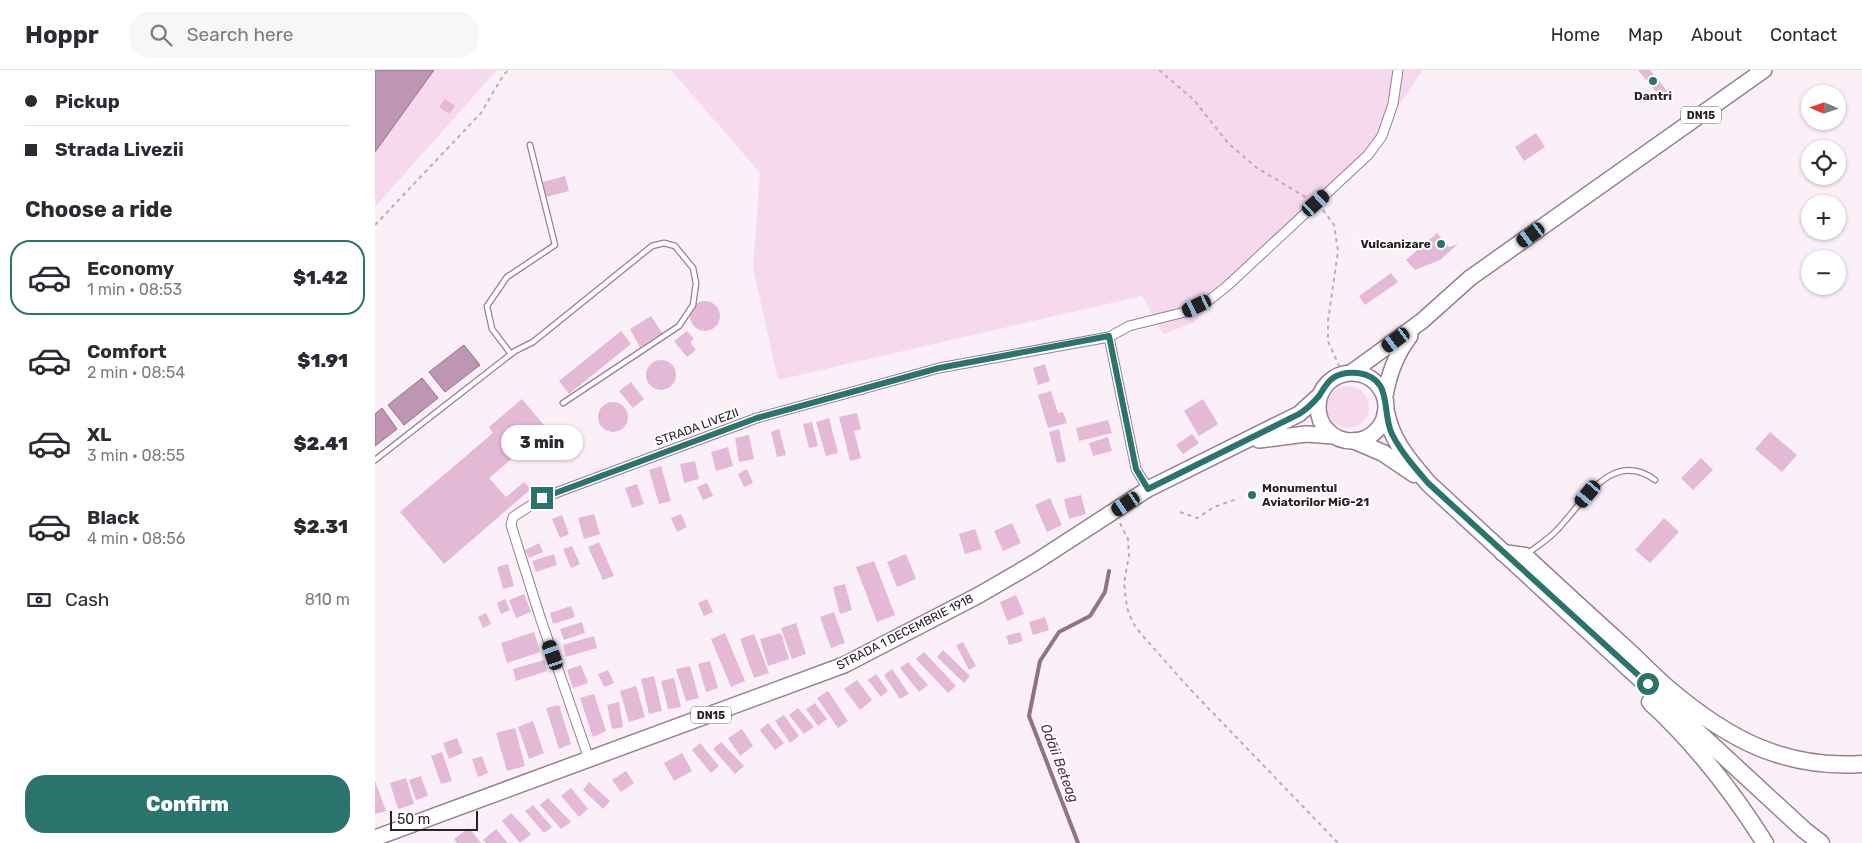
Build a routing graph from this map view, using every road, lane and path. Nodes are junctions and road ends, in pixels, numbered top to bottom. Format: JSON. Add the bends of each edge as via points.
{"nodes":[{"id":1,"x":509,"y":70,"type":"edge"},
{"id":2,"x":1159,"y":70,"type":"edge"},
{"id":3,"x":1399,"y":70,"type":"edge"},
{"id":4,"x":1764,"y":70,"type":"edge"},
{"id":5,"x":530,"y":145,"type":"dead end"},
{"id":6,"x":1316,"y":203,"type":"junction"},
{"id":7,"x":375,"y":225,"type":"edge"},
{"id":8,"x":1422,"y":320,"type":"junction"},
{"id":9,"x":1109,"y":336,"type":"junction"},
{"id":10,"x":511,"y":354,"type":"junction"},
{"id":11,"x":1347,"y":373,"type":"junction"},
{"id":12,"x":1320,"y":395,"type":"junction"},
{"id":13,"x":563,"y":403,"type":"dead end"},
{"id":14,"x":1386,"y":404,"type":"junction"},
{"id":15,"x":1334,"y":436,"type":"junction"},
{"id":16,"x":1355,"y":441,"type":"junction"},
{"id":17,"x":1245,"y":442,"type":"junction"},
{"id":18,"x":375,"y":460,"type":"edge"},
{"id":19,"x":1655,"y":480,"type":"dead end"},
{"id":20,"x":1428,"y":483,"type":"junction"},
{"id":21,"x":1148,"y":489,"type":"junction"},
{"id":22,"x":1237,"y":499,"type":"dead end"},
{"id":23,"x":1115,"y":511,"type":"junction"},
{"id":24,"x":1180,"y":512,"type":"dead end"},
{"id":25,"x":1503,"y":553,"type":"junction"},
{"id":26,"x":1525,"y":556,"type":"junction"},
{"id":27,"x":589,"y":759,"type":"junction"},
{"id":28,"x":1862,"y":764,"type":"edge"},
{"id":29,"x":375,"y":838,"type":"edge"},
{"id":30,"x":1338,"y":843,"type":"edge"},
{"id":31,"x":1765,"y":843,"type":"edge"},
{"id":32,"x":1821,"y":843,"type":"edge"}],
"edges":[{"from":1,"to":7,"type":"path","via":[[481,112]]},
{"from":2,"to":6,"type":"path","via":[[1193,100],[1228,142],[1257,168]]},
{"from":3,"to":6,"type":"street","name":"STRADA LIVEZII","via":[[1393,104],[1382,136],[1368,155]]},
{"from":4,"to":8,"type":"main road","number":"DN15","via":[[1470,278]]},
{"from":5,"to":10,"type":"lane","via":[[555,245],[507,277],[487,306],[492,329]]},
{"from":6,"to":9,"type":"street","name":"STRADA LIVEZII","via":[[1208,301],[1185,312],[1129,326]]},
{"from":6,"to":11,"type":"path","via":[[1334,225],[1338,250],[1328,340]]},
{"from":8,"to":11,"type":"main road","number":"DN15"},
{"from":8,"to":14,"type":"main road","number":"DN15","via":[[1395,359],[1387,381]]},
{"from":9,"to":21,"type":"street","via":[[1136,469]]},
{"from":9,"to":27,"type":"street","name":"STRADA LIVEZII","via":[[939,368],[757,418],[542,498],[520,510],[511,525]]},
{"from":10,"to":13,"type":"lane","via":[[533,342],[652,246],[664,243],[675,246],[693,268],[696,283],[693,305],[679,326]]},
{"from":10,"to":18,"type":"lane"},
{"from":11,"to":12,"type":"main road","number":"DN15","via":[[1333,378]]},
{"from":11,"to":14,"type":"main road","via":[[1373,378],[1380,386]]},
{"from":12,"to":15,"type":"main road","via":[[1320,418]]},
{"from":12,"to":17,"type":"main road","name":"STRADA 1 DECEMBRIE 1918","number":"DN15","via":[[1299,414]]},
{"from":14,"to":16,"type":"main road","number":"DN15","via":[[1383,423],[1376,432]]},
{"from":14,"to":20,"type":"highway","via":[[1397,444]]},
{"from":15,"to":16,"type":"main road","number":"DN15"},
{"from":15,"to":17,"type":"main road","name":"STRADA 1 DECEMBRIE 1918","number":"DN15","via":[[1299,435]]},
{"from":16,"to":20,"type":"highway","via":[[1383,453]]},
{"from":17,"to":21,"type":"main road","name":"STRADA 1 DECEMBRIE 1918","number":"DN15"},
{"from":19,"to":26,"type":"lane","via":[[1646,473],[1626,471],[1607,476],[1598,482],[1556,531]]},
{"from":20,"to":25,"type":"highway"},
{"from":21,"to":23,"type":"main road","name":"STRADA 1 DECEMBRIE 1918","number":"DN15"},
{"from":22,"to":24,"type":"path","via":[[1214,507],[1197,518]]},
{"from":23,"to":27,"type":"main road","name":"STRADA 1 DECEMBRIE 1918","number":"DN15","via":[[979,595],[844,665]]},
{"from":23,"to":30,"type":"path","via":[[1128,539],[1124,583],[1127,608],[1141,635]]},
{"from":25,"to":26,"type":"highway"},
{"from":25,"to":31,"type":"highway","via":[[1604,660],[1694,746],[1730,790]]},
{"from":25,"to":32,"type":"highway"},
{"from":26,"to":28,"type":"highway","via":[[1668,689],[1726,731],[1761,750],[1792,758]]},
{"from":27,"to":29,"type":"main road","name":"STRADA 1 DECEMBRIE 1918","number":"DN15"}]}
